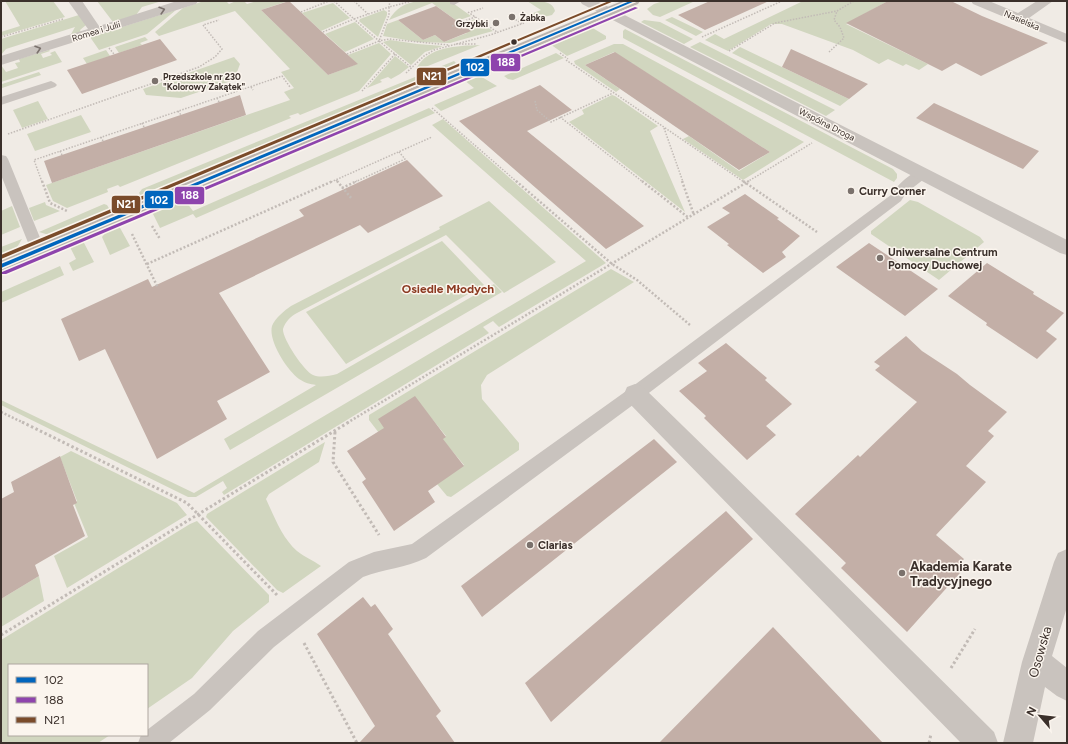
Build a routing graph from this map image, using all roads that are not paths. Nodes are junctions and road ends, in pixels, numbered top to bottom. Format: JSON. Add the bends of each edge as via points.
{"nodes":[{"id":1,"x":75,"y":1,"type":"edge"},
{"id":2,"x":191,"y":1,"type":"edge"},
{"id":3,"x":586,"y":1,"type":"edge"},
{"id":4,"x":634,"y":1,"type":"edge"},
{"id":5,"x":978,"y":1,"type":"edge"},
{"id":6,"x":1046,"y":1,"type":"edge"},
{"id":7,"x":607,"y":12,"type":"junction"},
{"id":8,"x":1019,"y":19,"type":"junction"},
{"id":9,"x":96,"y":31,"type":"junction"},
{"id":10,"x":1067,"y":39,"type":"edge"},
{"id":11,"x":1,"y":61,"type":"edge"},
{"id":12,"x":51,"y":85,"type":"dead end"},
{"id":13,"x":1,"y":101,"type":"edge"},
{"id":14,"x":1,"y":159,"type":"edge"},
{"id":15,"x":923,"y":173,"type":"junction"},
{"id":16,"x":1067,"y":248,"type":"edge"},
{"id":17,"x":38,"y":250,"type":"junction"},
{"id":18,"x":1,"y":266,"type":"edge"},
{"id":19,"x":635,"y":394,"type":"junction"},
{"id":20,"x":1067,"y":562,"type":"edge"},
{"id":21,"x":1036,"y":662,"type":"junction"},
{"id":22,"x":1067,"y":686,"type":"edge"},
{"id":23,"x":150,"y":743,"type":"edge"},
{"id":24,"x":983,"y":743,"type":"edge"},
{"id":25,"x":1018,"y":743,"type":"edge"}],
"edges":[{"from":1,"to":9,"type":"street"},
{"from":9,"to":2,"type":"street","name":"Romea i Julii","one_way":true},
{"from":3,"to":7,"type":"street","name":"Wspólna Droga"},
{"from":4,"to":7,"type":"street"},
{"from":5,"to":8,"type":"street","name":"Nasielska"},
{"from":6,"to":8,"type":"street"},
{"from":7,"to":15,"type":"street","name":"Wspólna Droga"},
{"from":7,"to":17,"type":"street"},
{"from":8,"to":10,"type":"street","name":"Nasielska"},
{"from":11,"to":9,"type":"street","name":"Romea i Julii","one_way":true},
{"from":12,"to":13,"type":"lane"},
{"from":14,"to":17,"type":"lane"},
{"from":15,"to":16,"type":"street","name":"Wspólna Droga"},
{"from":15,"to":19,"type":"lane","via":[[901,190],[896,198]]},
{"from":17,"to":18,"type":"street"},
{"from":19,"to":23,"type":"lane","via":[[420,551],[356,569],[266,639],[202,702]]},
{"from":19,"to":24,"type":"street"},
{"from":20,"to":21,"type":"street","name":"Osowska"},
{"from":21,"to":22,"type":"street"},
{"from":21,"to":25,"type":"street","name":"Osowska"}]}
